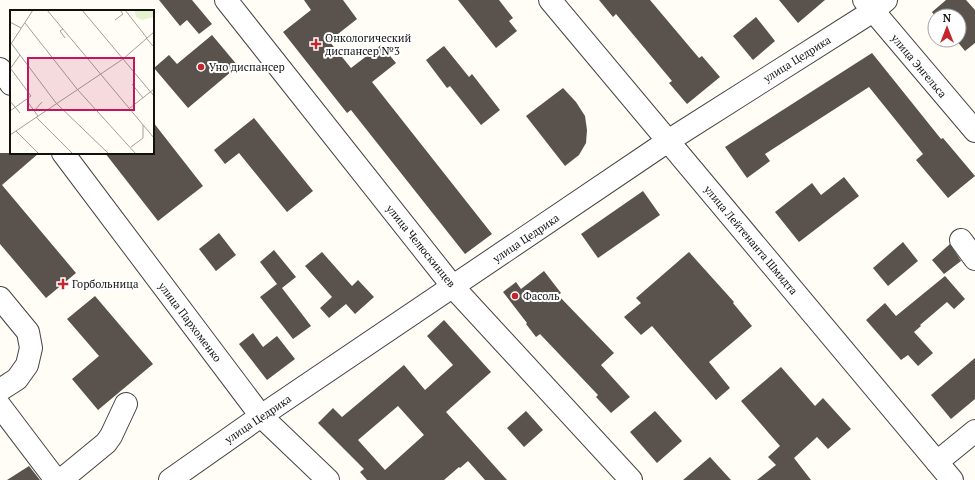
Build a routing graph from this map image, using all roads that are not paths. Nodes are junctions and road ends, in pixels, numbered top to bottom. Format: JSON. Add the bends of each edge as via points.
{"nodes":[{"id":1,"x":226,"y":0,"type":"edge"},
{"id":2,"x":550,"y":0,"type":"edge"},
{"id":3,"x":874,"y":4,"type":"edge"},
{"id":4,"x":0,"y":69,"type":"edge"},
{"id":5,"x":10,"y":83,"type":"edge"},
{"id":6,"x":975,"y":131,"type":"edge"},
{"id":7,"x":668,"y":141,"type":"junction"},
{"id":8,"x":64,"y":154,"type":"edge"},
{"id":9,"x":960,"y":240,"type":"dead end"},
{"id":10,"x":975,"y":259,"type":"edge"},
{"id":11,"x":454,"y":288,"type":"junction"},
{"id":12,"x":0,"y":298,"type":"edge"},
{"id":13,"x":0,"y":390,"type":"edge"},
{"id":14,"x":126,"y":404,"type":"dead end"},
{"id":15,"x":0,"y":406,"type":"edge"},
{"id":16,"x":261,"y":416,"type":"junction"},
{"id":17,"x":975,"y":432,"type":"edge"},
{"id":18,"x":937,"y":462,"type":"junction"},
{"id":19,"x":56,"y":480,"type":"edge"},
{"id":20,"x":61,"y":480,"type":"edge"},
{"id":21,"x":170,"y":480,"type":"edge"},
{"id":22,"x":328,"y":480,"type":"edge"},
{"id":23,"x":631,"y":480,"type":"edge"},
{"id":24,"x":952,"y":480,"type":"edge"}],
"edges":[{"from":1,"to":11,"type":"street","name":"улица Челюскинцев"},
{"from":2,"to":7,"type":"street","name":"улица Лейтенанта Шмидта"},
{"from":3,"to":6,"type":"street","name":"улица Энгельса"},
{"from":3,"to":7,"type":"street","name":"улица Цедрика"},
{"from":4,"to":5,"type":"street"},
{"from":7,"to":11,"type":"street","name":"улица Цедрика"},
{"from":7,"to":18,"type":"street","name":"улица Лейтенанта Шмидта"},
{"from":8,"to":16,"type":"street","name":"улица Пархоменко"},
{"from":9,"to":10,"type":"street"},
{"from":11,"to":16,"type":"street","name":"улица Цедрика"},
{"from":11,"to":23,"type":"street","name":"улица Челюскинцев"},
{"from":12,"to":13,"type":"street","via":[[28,332],[31,348],[27,365],[17,379]]},
{"from":14,"to":20,"type":"street","via":[[106,443]]},
{"from":15,"to":19,"type":"street"},
{"from":16,"to":21,"type":"street","name":"улица Цедрика"},
{"from":16,"to":22,"type":"street","name":"улица Пархоменко"},
{"from":17,"to":18,"type":"street"},
{"from":18,"to":24,"type":"street","name":"улица Лейтенанта Шмидта"}]}
